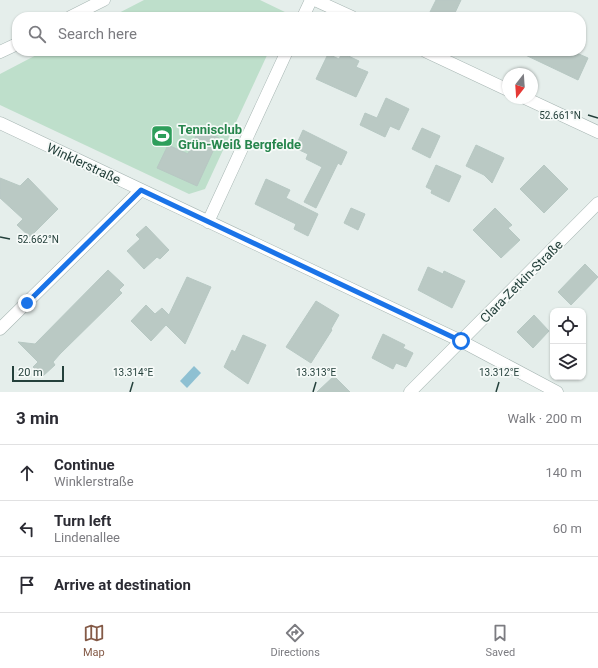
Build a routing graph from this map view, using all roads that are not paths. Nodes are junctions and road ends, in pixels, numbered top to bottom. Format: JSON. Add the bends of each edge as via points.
{"nodes":[{"id":1,"x":104,"y":0,"type":"edge"},
{"id":2,"x":311,"y":0,"type":"edge"},
{"id":3,"x":315,"y":0,"type":"edge"},
{"id":4,"x":80,"y":12,"type":"edge"},
{"id":5,"x":305,"y":12,"type":"edge"},
{"id":6,"x":341,"y":12,"type":"edge"},
{"id":7,"x":12,"y":46,"type":"edge"},
{"id":8,"x":0,"y":52,"type":"edge"},
{"id":9,"x":285,"y":56,"type":"edge"},
{"id":10,"x":435,"y":56,"type":"edge"},
{"id":11,"x":502,"y":87,"type":"edge"},
{"id":12,"x":538,"y":104,"type":"edge"},
{"id":13,"x":0,"y":123,"type":"edge"},
{"id":14,"x":598,"y":132,"type":"edge"},
{"id":15,"x":141,"y":190,"type":"junction"},
{"id":16,"x":598,"y":203,"type":"edge"},
{"id":17,"x":208,"y":222,"type":"junction"},
{"id":18,"x":0,"y":329,"type":"edge"},
{"id":19,"x":461,"y":341,"type":"junction"},
{"id":20,"x":410,"y":392,"type":"edge"},
{"id":21,"x":557,"y":392,"type":"edge"}],
"edges":[{"from":1,"to":4,"type":"street"},
{"from":2,"to":5,"type":"street"},
{"from":3,"to":6,"type":"street"},
{"from":7,"to":8,"type":"street"},
{"from":9,"to":17,"type":"street"},
{"from":10,"to":11,"type":"street"},
{"from":12,"to":14,"type":"street"},
{"from":13,"to":15,"type":"street","name":"Winklerstraße"},
{"from":15,"to":17,"type":"street","name":"Winklerstraße"},
{"from":15,"to":18,"type":"street"},
{"from":16,"to":19,"type":"street","name":"Clara-Zetkin-Straße"},
{"from":17,"to":19,"type":"street","name":"Winklerstraße"},
{"from":19,"to":20,"type":"street","name":"Clara-Zetkin-Straße"},
{"from":19,"to":21,"type":"street","name":"Winklerstraße"}]}
